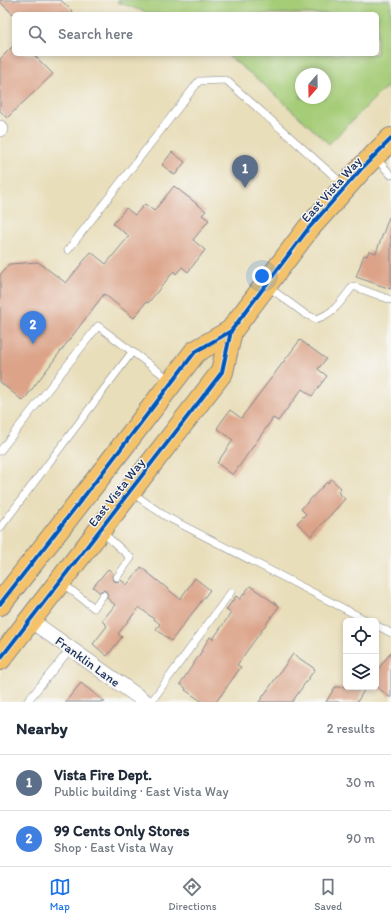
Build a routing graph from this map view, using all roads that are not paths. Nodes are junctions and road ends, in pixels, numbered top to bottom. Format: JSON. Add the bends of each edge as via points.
{"nodes":[{"id":1,"x":391,"y":139,"type":"edge"},
{"id":2,"x":374,"y":156,"type":"junction"},
{"id":3,"x":391,"y":175,"type":"edge"},
{"id":4,"x":345,"y":187,"type":"junction"},
{"id":5,"x":68,"y":250,"type":"dead end"},
{"id":6,"x":265,"y":285,"type":"junction"},
{"id":7,"x":391,"y":300,"type":"edge"},
{"id":8,"x":231,"y":331,"type":"junction"},
{"id":9,"x":132,"y":352,"type":"junction"},
{"id":10,"x":172,"y":381,"type":"junction"},
{"id":11,"x":0,"y":451,"type":"edge"},
{"id":12,"x":129,"y":491,"type":"junction"},
{"id":13,"x":0,"y":528,"type":"edge"},
{"id":14,"x":100,"y":530,"type":"junction"},
{"id":15,"x":117,"y":577,"type":"dead end"},
{"id":16,"x":60,"y":581,"type":"junction"},
{"id":17,"x":231,"y":592,"type":"dead end"},
{"id":18,"x":103,"y":596,"type":"dead end"},
{"id":19,"x":1,"y":600,"type":"edge"},
{"id":20,"x":362,"y":618,"type":"edge"},
{"id":21,"x":30,"y":620,"type":"junction"},
{"id":22,"x":379,"y":627,"type":"edge"},
{"id":23,"x":391,"y":633,"type":"edge"},
{"id":24,"x":0,"y":636,"type":"edge"},
{"id":25,"x":71,"y":648,"type":"junction"},
{"id":26,"x":0,"y":659,"type":"edge"},
{"id":27,"x":27,"y":702,"type":"edge"},
{"id":28,"x":146,"y":702,"type":"edge"},
{"id":29,"x":151,"y":702,"type":"edge"}],
"edges":[{"from":1,"to":2,"type":"main road","name":"East Vista Way"},
{"from":2,"to":3,"type":"lane"},
{"from":2,"to":4,"type":"main road","name":"East Vista Way"},
{"from":4,"to":5,"type":"lane","via":[[226,80],[199,81]]},
{"from":4,"to":6,"type":"main road","name":"East Vista Way","via":[[308,229]]},
{"from":6,"to":7,"type":"lane","via":[[316,319],[334,310],[353,286]]},
{"from":6,"to":8,"type":"main road","name":"East Vista Way"},
{"from":8,"to":10,"type":"main road","name":"East Vista Way","via":[[194,352]]},
{"from":8,"to":12,"type":"main road","name":"East Vista Way","via":[[222,372]]},
{"from":9,"to":10,"type":"lane"},
{"from":9,"to":11,"type":"lane","via":[[98,326]]},
{"from":9,"to":13,"type":"lane"},
{"from":10,"to":19,"type":"main road","name":"East Vista Way"},
{"from":12,"to":14,"type":"main road","name":"East Vista Way"},
{"from":12,"to":20,"type":"lane","via":[[166,516]]},
{"from":14,"to":15,"type":"lane","via":[[131,558]]},
{"from":14,"to":16,"type":"main road","name":"East Vista Way"},
{"from":16,"to":18,"type":"lane","via":[[94,608]]},
{"from":16,"to":21,"type":"main road","name":"East Vista Way"},
{"from":17,"to":29,"type":"lane"},
{"from":19,"to":24,"type":"main road","via":[[14,612],[10,624]]},
{"from":21,"to":25,"type":"street","name":"Franklin Lane"},
{"from":21,"to":26,"type":"main road","name":"East Vista Way"},
{"from":22,"to":23,"type":"lane"},
{"from":25,"to":27,"type":"lane"},
{"from":25,"to":28,"type":"street","name":"Franklin Lane"}]}
